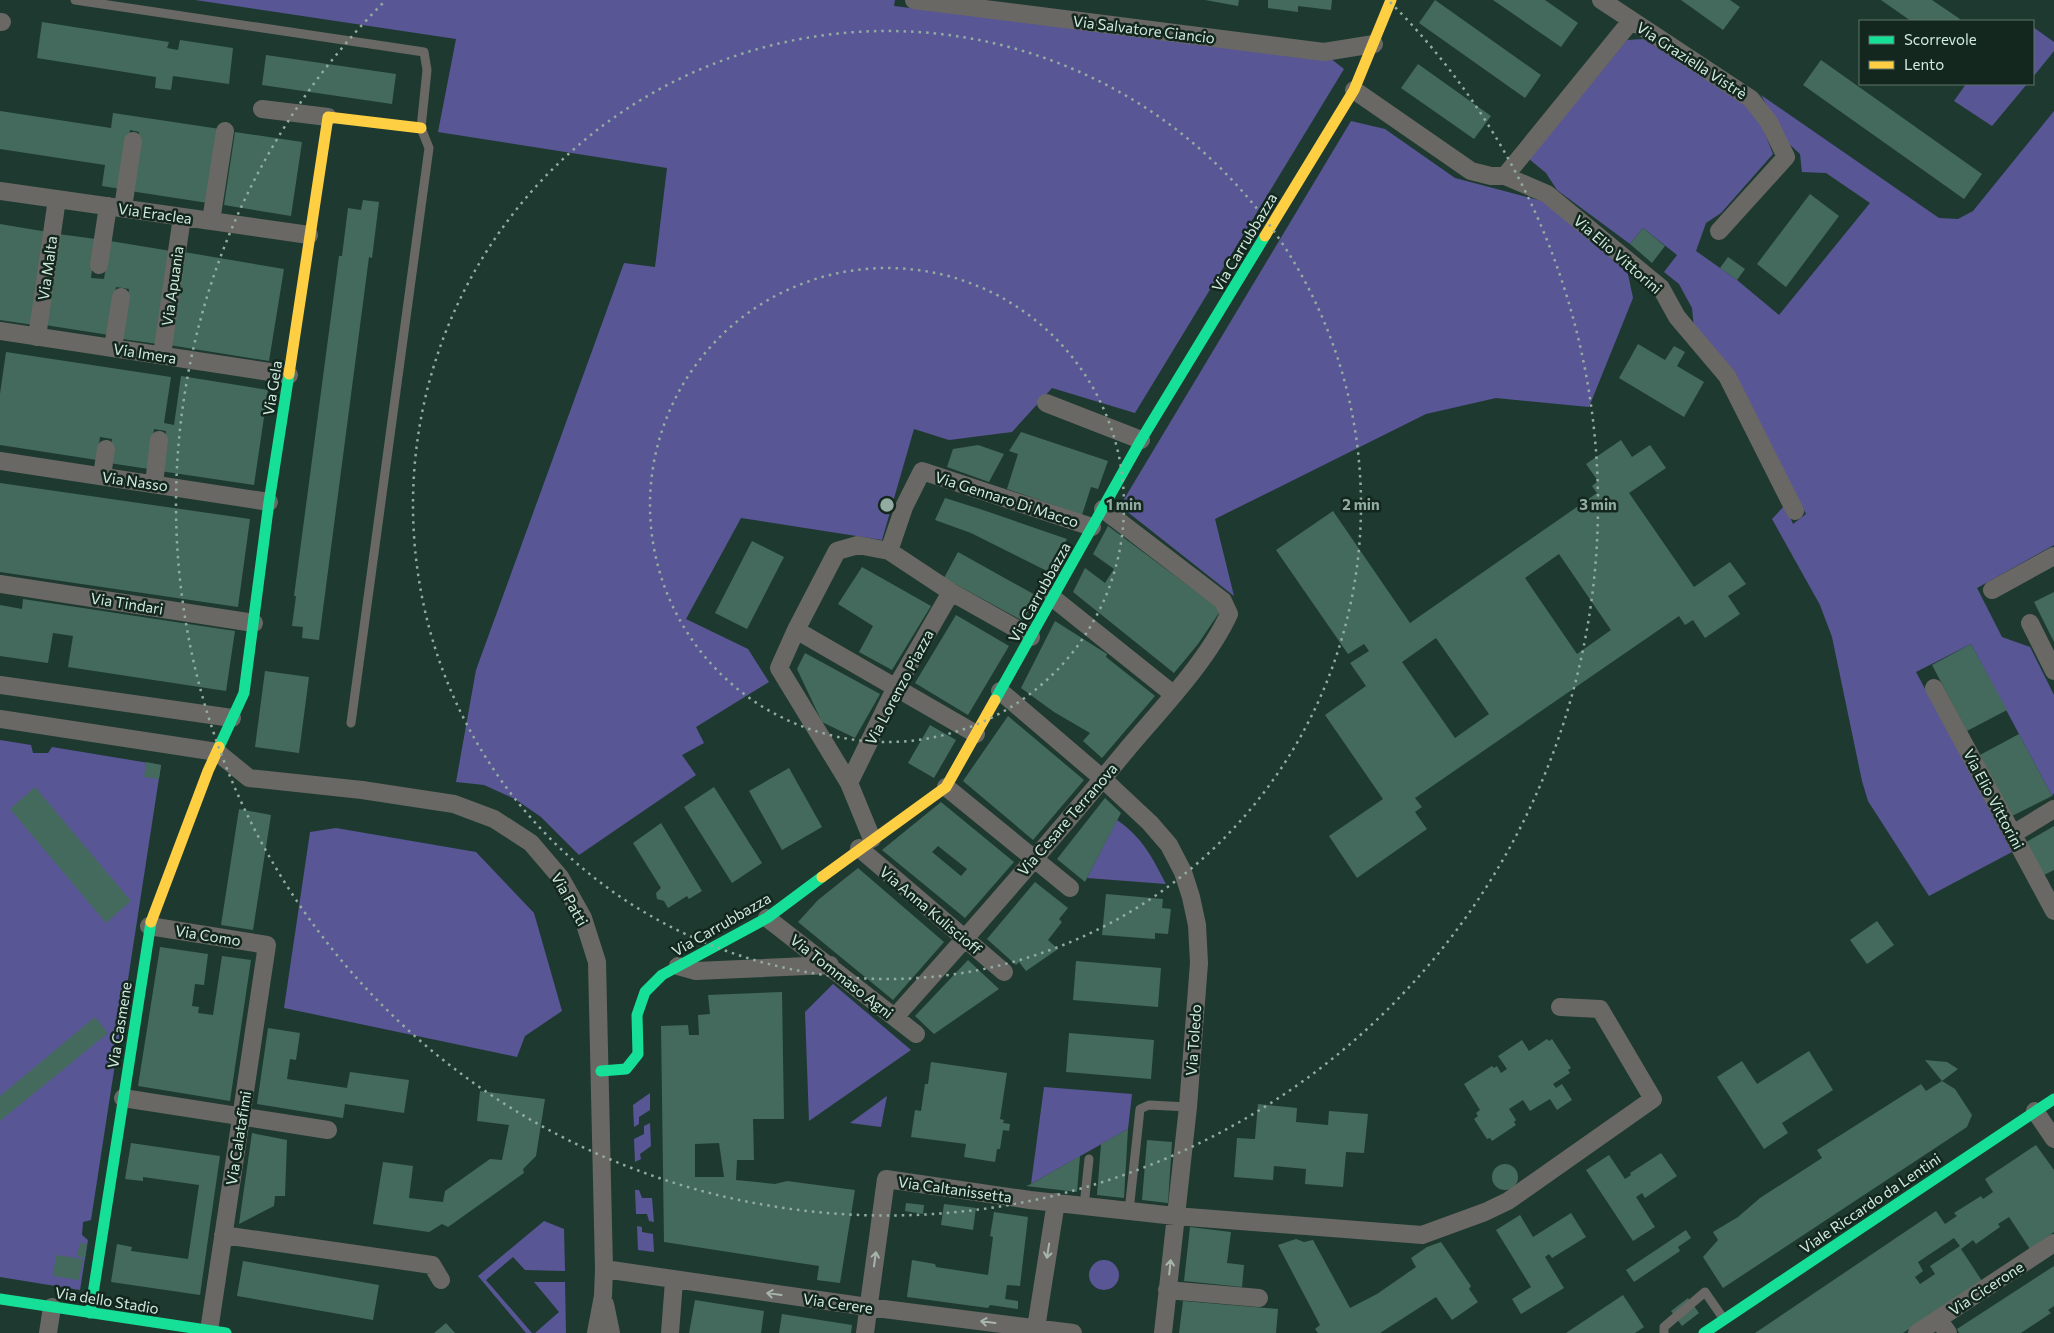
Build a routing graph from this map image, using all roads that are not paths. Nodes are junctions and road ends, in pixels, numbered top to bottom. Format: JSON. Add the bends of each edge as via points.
{"nodes":[{"id":1,"x":75,"y":0,"type":"edge"},
{"id":2,"x":914,"y":0,"type":"edge"},
{"id":3,"x":1390,"y":0,"type":"edge"},
{"id":4,"x":1601,"y":0,"type":"edge"},
{"id":5,"x":1631,"y":20,"type":"junction"},
{"id":6,"x":1374,"y":44,"type":"junction"},
{"id":7,"x":1354,"y":90,"type":"junction"},
{"id":8,"x":262,"y":109,"type":"dead end"},
{"id":9,"x":328,"y":117,"type":"junction"},
{"id":10,"x":421,"y":128,"type":"junction"},
{"id":11,"x":225,"y":131,"type":"dead end"},
{"id":12,"x":133,"y":140,"type":"dead end"},
{"id":13,"x":1505,"y":176,"type":"junction"},
{"id":14,"x":0,"y":191,"type":"edge"},
{"id":15,"x":57,"y":199,"type":"junction"},
{"id":16,"x":115,"y":207,"type":"junction"},
{"id":17,"x":182,"y":217,"type":"junction"},
{"id":18,"x":211,"y":221,"type":"junction"},
{"id":19,"x":1719,"y":231,"type":"dead end"},
{"id":20,"x":309,"y":235,"type":"junction"},
{"id":21,"x":99,"y":266,"type":"dead end"},
{"id":22,"x":121,"y":296,"type":"dead end"},
{"id":23,"x":0,"y":331,"type":"edge"},
{"id":24,"x":37,"y":337,"type":"junction"},
{"id":25,"x":112,"y":348,"type":"junction"},
{"id":26,"x":162,"y":355,"type":"junction"},
{"id":27,"x":289,"y":375,"type":"junction"},
{"id":28,"x":1046,"y":403,"type":"dead end"},
{"id":29,"x":159,"y":440,"type":"dead end"},
{"id":30,"x":1141,"y":440,"type":"junction"},
{"id":31,"x":106,"y":449,"type":"dead end"},
{"id":32,"x":0,"y":461,"type":"edge"},
{"id":33,"x":102,"y":476,"type":"junction"},
{"id":34,"x":154,"y":484,"type":"junction"},
{"id":35,"x":269,"y":502,"type":"junction"},
{"id":36,"x":1103,"y":509,"type":"junction"},
{"id":37,"x":1796,"y":511,"type":"dead end"},
{"id":38,"x":1092,"y":527,"type":"junction"},
{"id":39,"x":889,"y":551,"type":"junction"},
{"id":40,"x":2054,"y":556,"type":"edge"},
{"id":41,"x":0,"y":584,"type":"edge"},
{"id":42,"x":1992,"y":590,"type":"dead end"},
{"id":43,"x":951,"y":592,"type":"junction"},
{"id":44,"x":1053,"y":598,"type":"junction"},
{"id":45,"x":254,"y":623,"type":"junction"},
{"id":46,"x":2030,"y":623,"type":"dead end"},
{"id":47,"x":796,"y":630,"type":"junction"},
{"id":48,"x":1031,"y":637,"type":"junction"},
{"id":49,"x":2054,"y":671,"type":"edge"},
{"id":50,"x":0,"y":685,"type":"edge"},
{"id":51,"x":1934,"y":688,"type":"dead end"},
{"id":52,"x":895,"y":689,"type":"junction"},
{"id":53,"x":1000,"y":691,"type":"junction"},
{"id":54,"x":1173,"y":694,"type":"junction"},
{"id":55,"x":232,"y":718,"type":"junction"},
{"id":56,"x":0,"y":719,"type":"edge"},
{"id":57,"x":351,"y":723,"type":"dead end"},
{"id":58,"x":976,"y":734,"type":"junction"},
{"id":59,"x":217,"y":752,"type":"junction"},
{"id":60,"x":1102,"y":779,"type":"junction"},
{"id":61,"x":849,"y":783,"type":"junction"},
{"id":62,"x":946,"y":787,"type":"junction"},
{"id":63,"x":2054,"y":808,"type":"edge"},
{"id":64,"x":2013,"y":834,"type":"junction"},
{"id":65,"x":866,"y":844,"type":"junction"},
{"id":66,"x":1034,"y":858,"type":"junction"},
{"id":67,"x":1070,"y":888,"type":"dead end"},
{"id":68,"x":2054,"y":911,"type":"edge"},
{"id":69,"x":768,"y":918,"type":"junction"},
{"id":70,"x":149,"y":926,"type":"junction"},
{"id":71,"x":965,"y":939,"type":"junction"},
{"id":72,"x":267,"y":944,"type":"joint"},
{"id":73,"x":830,"y":965,"type":"junction"},
{"id":74,"x":678,"y":966,"type":"junction"},
{"id":75,"x":1004,"y":972,"type":"dead end"},
{"id":76,"x":1560,"y":1007,"type":"dead end"},
{"id":77,"x":895,"y":1017,"type":"junction"},
{"id":78,"x":916,"y":1034,"type":"dead end"},
{"id":79,"x":601,"y":1071,"type":"junction"},
{"id":80,"x":123,"y":1098,"type":"junction"},
{"id":81,"x":2054,"y":1100,"type":"edge"},
{"id":82,"x":1188,"y":1107,"type":"junction"},
{"id":83,"x":2035,"y":1111,"type":"junction"},
{"id":84,"x":241,"y":1116,"type":"junction"},
{"id":85,"x":328,"y":1130,"type":"dead end"},
{"id":86,"x":2054,"y":1140,"type":"edge"},
{"id":87,"x":1089,"y":1159,"type":"dead end"},
{"id":88,"x":1056,"y":1202,"type":"junction"},
{"id":89,"x":1084,"y":1206,"type":"junction"},
{"id":90,"x":1129,"y":1211,"type":"junction"},
{"id":91,"x":1175,"y":1216,"type":"junction"},
{"id":92,"x":223,"y":1235,"type":"junction"},
{"id":93,"x":2054,"y":1243,"type":"edge"},
{"id":94,"x":604,"y":1269,"type":"junction"},
{"id":95,"x":441,"y":1280,"type":"dead end"},
{"id":96,"x":674,"y":1281,"type":"junction"},
{"id":97,"x":1167,"y":1290,"type":"junction"},
{"id":98,"x":604,"y":1296,"type":"junction"},
{"id":99,"x":1260,"y":1298,"type":"dead end"},
{"id":100,"x":0,"y":1299,"type":"edge"},
{"id":101,"x":52,"y":1307,"type":"junction"},
{"id":102,"x":868,"y":1307,"type":"junction"},
{"id":103,"x":90,"y":1313,"type":"junction"},
{"id":104,"x":1724,"y":1319,"type":"junction"},
{"id":105,"x":1943,"y":1326,"type":"edge"},
{"id":106,"x":1036,"y":1328,"type":"junction"},
{"id":107,"x":217,"y":1332,"type":"edge"},
{"id":108,"x":48,"y":1333,"type":"edge"},
{"id":109,"x":596,"y":1333,"type":"edge"},
{"id":110,"x":611,"y":1333,"type":"edge"},
{"id":111,"x":670,"y":1333,"type":"edge"},
{"id":112,"x":865,"y":1333,"type":"edge"},
{"id":113,"x":1073,"y":1333,"type":"edge"},
{"id":114,"x":1163,"y":1333,"type":"edge"},
{"id":115,"x":1664,"y":1333,"type":"edge"},
{"id":116,"x":1704,"y":1333,"type":"edge"},
{"id":117,"x":1917,"y":1333,"type":"edge"}],
"edges":[{"from":1,"to":10,"type":"lane","via":[[424,52],[427,70]]},
{"from":2,"to":6,"type":"street","name":"Via Salvatore Ciancio","via":[[1324,52]]},
{"from":3,"to":6,"type":"street","name":"Via Carrubbazza"},
{"from":4,"to":5,"type":"street","name":"Via Graziella Vistrè"},
{"from":5,"to":13,"type":"street"},
{"from":5,"to":19,"type":"street","name":"Via Graziella Vistrè","via":[[1751,99],[1769,122],[1786,157]]},
{"from":6,"to":7,"type":"street","name":"Via Carrubbazza"},
{"from":7,"to":13,"type":"street","name":"Via Elio Vittorini","via":[[1471,171]]},
{"from":7,"to":30,"type":"street","name":"Via Carrubbazza"},
{"from":8,"to":9,"type":"street"},
{"from":9,"to":10,"type":"street"},
{"from":9,"to":20,"type":"street","name":"Via Gela"},
{"from":10,"to":57,"type":"lane","via":[[429,148]]},
{"from":11,"to":18,"type":"street"},
{"from":12,"to":16,"type":"street"},
{"from":13,"to":37,"type":"street","name":"Via Elio Vittorini","via":[[1547,194],[1661,288],[1677,317],[1727,376]]},
{"from":14,"to":15,"type":"street","name":"Via Eraclea"},
{"from":15,"to":16,"type":"street","name":"Via Eraclea"},
{"from":15,"to":24,"type":"street","name":"Via Malta"},
{"from":16,"to":17,"type":"street","name":"Via Eraclea"},
{"from":16,"to":21,"type":"street"},
{"from":17,"to":18,"type":"street","name":"Via Eraclea"},
{"from":17,"to":26,"type":"street","name":"Via Apuania"},
{"from":18,"to":20,"type":"street","name":"Via Eraclea"},
{"from":20,"to":27,"type":"street","name":"Via Gela"},
{"from":22,"to":25,"type":"street"},
{"from":23,"to":24,"type":"street","name":"Via Imera"},
{"from":24,"to":25,"type":"street","name":"Via Imera"},
{"from":25,"to":26,"type":"street","name":"Via Imera"},
{"from":26,"to":27,"type":"street","name":"Via Imera"},
{"from":27,"to":35,"type":"street","name":"Via Gela"},
{"from":28,"to":30,"type":"street"},
{"from":29,"to":34,"type":"street"},
{"from":30,"to":36,"type":"street","name":"Via Carrubbazza"},
{"from":31,"to":33,"type":"street"},
{"from":32,"to":33,"type":"street","name":"Via Nasso"},
{"from":33,"to":34,"type":"street","name":"Via Nasso"},
{"from":34,"to":35,"type":"street","name":"Via Nasso"},
{"from":35,"to":45,"type":"street","name":"Via Gela"},
{"from":36,"to":38,"type":"street","name":"Via Carrubbazza"},
{"from":36,"to":54,"type":"street","name":"Via Cesare Terranova","via":[[1223,601],[1229,614],[1219,634]]},
{"from":38,"to":39,"type":"street","name":"Via Gennaro Di Macco","via":[[922,471],[904,507]]},
{"from":38,"to":44,"type":"street","name":"Via Carrubbazza"},
{"from":39,"to":43,"type":"street"},
{"from":39,"to":47,"type":"street","via":[[858,545],[837,551]]},
{"from":40,"to":42,"type":"street"},
{"from":41,"to":45,"type":"street","name":"Via Tindari"},
{"from":43,"to":48,"type":"street"},
{"from":43,"to":52,"type":"street","name":"Via Lorenzo Piazza"},
{"from":44,"to":48,"type":"street","name":"Via Carrubbazza"},
{"from":44,"to":54,"type":"street"},
{"from":45,"to":55,"type":"street","name":"Via Gela","via":[[244,693]]},
{"from":46,"to":49,"type":"street"},
{"from":47,"to":52,"type":"street"},
{"from":47,"to":61,"type":"street","via":[[779,668]]},
{"from":48,"to":53,"type":"street","name":"Via Carrubbazza"},
{"from":50,"to":55,"type":"street"},
{"from":51,"to":64,"type":"street","name":"Via Elio Vittorini"},
{"from":52,"to":58,"type":"street"},
{"from":52,"to":61,"type":"street","name":"Via Lorenzo Piazza"},
{"from":53,"to":58,"type":"street","name":"Via Carrubbazza"},
{"from":53,"to":60,"type":"street","name":"Via Toledo"},
{"from":54,"to":60,"type":"street","name":"Via Cesare Terranova"},
{"from":55,"to":59,"type":"street","name":"Via Gela"},
{"from":56,"to":59,"type":"street"},
{"from":58,"to":62,"type":"street","name":"Via Carrubbazza"},
{"from":59,"to":70,"type":"street","name":"Via Casmene"},
{"from":59,"to":79,"type":"street","name":"Via Patti","via":[[249,778],[454,804],[494,819],[531,843],[560,877],[584,918],[597,962]]},
{"from":60,"to":66,"type":"street","name":"Via Cesare Terranova"},
{"from":60,"to":82,"type":"street","name":"Via Toledo","via":[[1169,845],[1191,897],[1197,925],[1199,962]]},
{"from":61,"to":65,"type":"street"},
{"from":62,"to":65,"type":"street","name":"Via Carrubbazza"},
{"from":62,"to":66,"type":"street"},
{"from":63,"to":64,"type":"street"},
{"from":64,"to":68,"type":"street","name":"Via Elio Vittorini"},
{"from":65,"to":69,"type":"street","name":"Via Carrubbazza"},
{"from":65,"to":71,"type":"street","name":"Via Anna Kuliscioff"},
{"from":66,"to":67,"type":"street"},
{"from":66,"to":71,"type":"street","name":"Via Cesare Terranova"},
{"from":69,"to":73,"type":"street","name":"Via Tommaso Agni"},
{"from":69,"to":74,"type":"street","name":"Via Carrubbazza"},
{"from":70,"to":72,"type":"street","name":"Via Como"},
{"from":70,"to":80,"type":"street","name":"Via Casmene"},
{"from":71,"to":75,"type":"street","name":"Via Anna Kuliscioff"},
{"from":71,"to":77,"type":"street","name":"Via Cesare Terranova"},
{"from":72,"to":84,"type":"street","name":"Via Calatafimi"},
{"from":73,"to":74,"type":"street","via":[[696,970]]},
{"from":73,"to":77,"type":"street","name":"Via Tommaso Agni"},
{"from":74,"to":79,"type":"street","name":"Via Carrubbazza","via":[[662,975],[645,992],[637,1014],[638,1054],[626,1069]]},
{"from":76,"to":91,"type":"street","via":[[1600,1008],[1653,1099],[1508,1201],[1422,1235]]},
{"from":77,"to":78,"type":"street","name":"Via Tommaso Agni"},
{"from":79,"to":94,"type":"street","name":"Via Patti"},
{"from":80,"to":84,"type":"street"},
{"from":80,"to":103,"type":"street","name":"Via Casmene"},
{"from":81,"to":83,"type":"street","name":"Viale Riccardo da Lentini"},
{"from":82,"to":90,"type":"lane","via":[[1149,1105],[1140,1109]]},
{"from":82,"to":91,"type":"street","name":"Via Toledo"},
{"from":83,"to":86,"type":"street"},
{"from":83,"to":104,"type":"street","name":"Viale Riccardo da Lentini"},
{"from":84,"to":85,"type":"street"},
{"from":84,"to":92,"type":"street","name":"Via Calatafimi"},
{"from":87,"to":89,"type":"lane"},
{"from":88,"to":89,"type":"street"},
{"from":102,"to":88,"type":"street","name":"Via Caltanissetta","one_way":true,"via":[[886,1179]]},
{"from":88,"to":106,"type":"street","one_way":true},
{"from":89,"to":90,"type":"street"},
{"from":90,"to":91,"type":"street"},
{"from":97,"to":91,"type":"street","name":"Via Toledo","one_way":true},
{"from":92,"to":95,"type":"street","via":[[432,1265]]},
{"from":92,"to":107,"type":"street","name":"Via Calatafimi"},
{"from":93,"to":105,"type":"street","name":"Via Cicerone"},
{"from":94,"to":96,"type":"street","name":"Via Cerere"},
{"from":94,"to":98,"type":"street","name":"Via Patti"},
{"from":102,"to":96,"type":"street","name":"Via Cerere","one_way":true},
{"from":96,"to":111,"type":"street"},
{"from":97,"to":99,"type":"street"},
{"from":97,"to":114,"type":"street","name":"Via Toledo"},
{"from":98,"to":109,"type":"street"},
{"from":98,"to":110,"type":"street"},
{"from":100,"to":101,"type":"street","name":"Via dello Stadio"},
{"from":101,"to":103,"type":"street","name":"Via dello Stadio"},
{"from":101,"to":108,"type":"street"},
{"from":106,"to":102,"type":"street","name":"Via Cerere","one_way":true},
{"from":102,"to":112,"type":"street","name":"Via Caltanissetta"},
{"from":103,"to":107,"type":"street","name":"Via dello Stadio"},
{"from":104,"to":115,"type":"lane","via":[[1705,1292],[1664,1327]]},
{"from":104,"to":116,"type":"street","name":"Viale Riccardo da Lentini"},
{"from":105,"to":117,"type":"street","name":"Via Cicerone"},
{"from":106,"to":113,"type":"street","name":"Via Cerere"}]}
